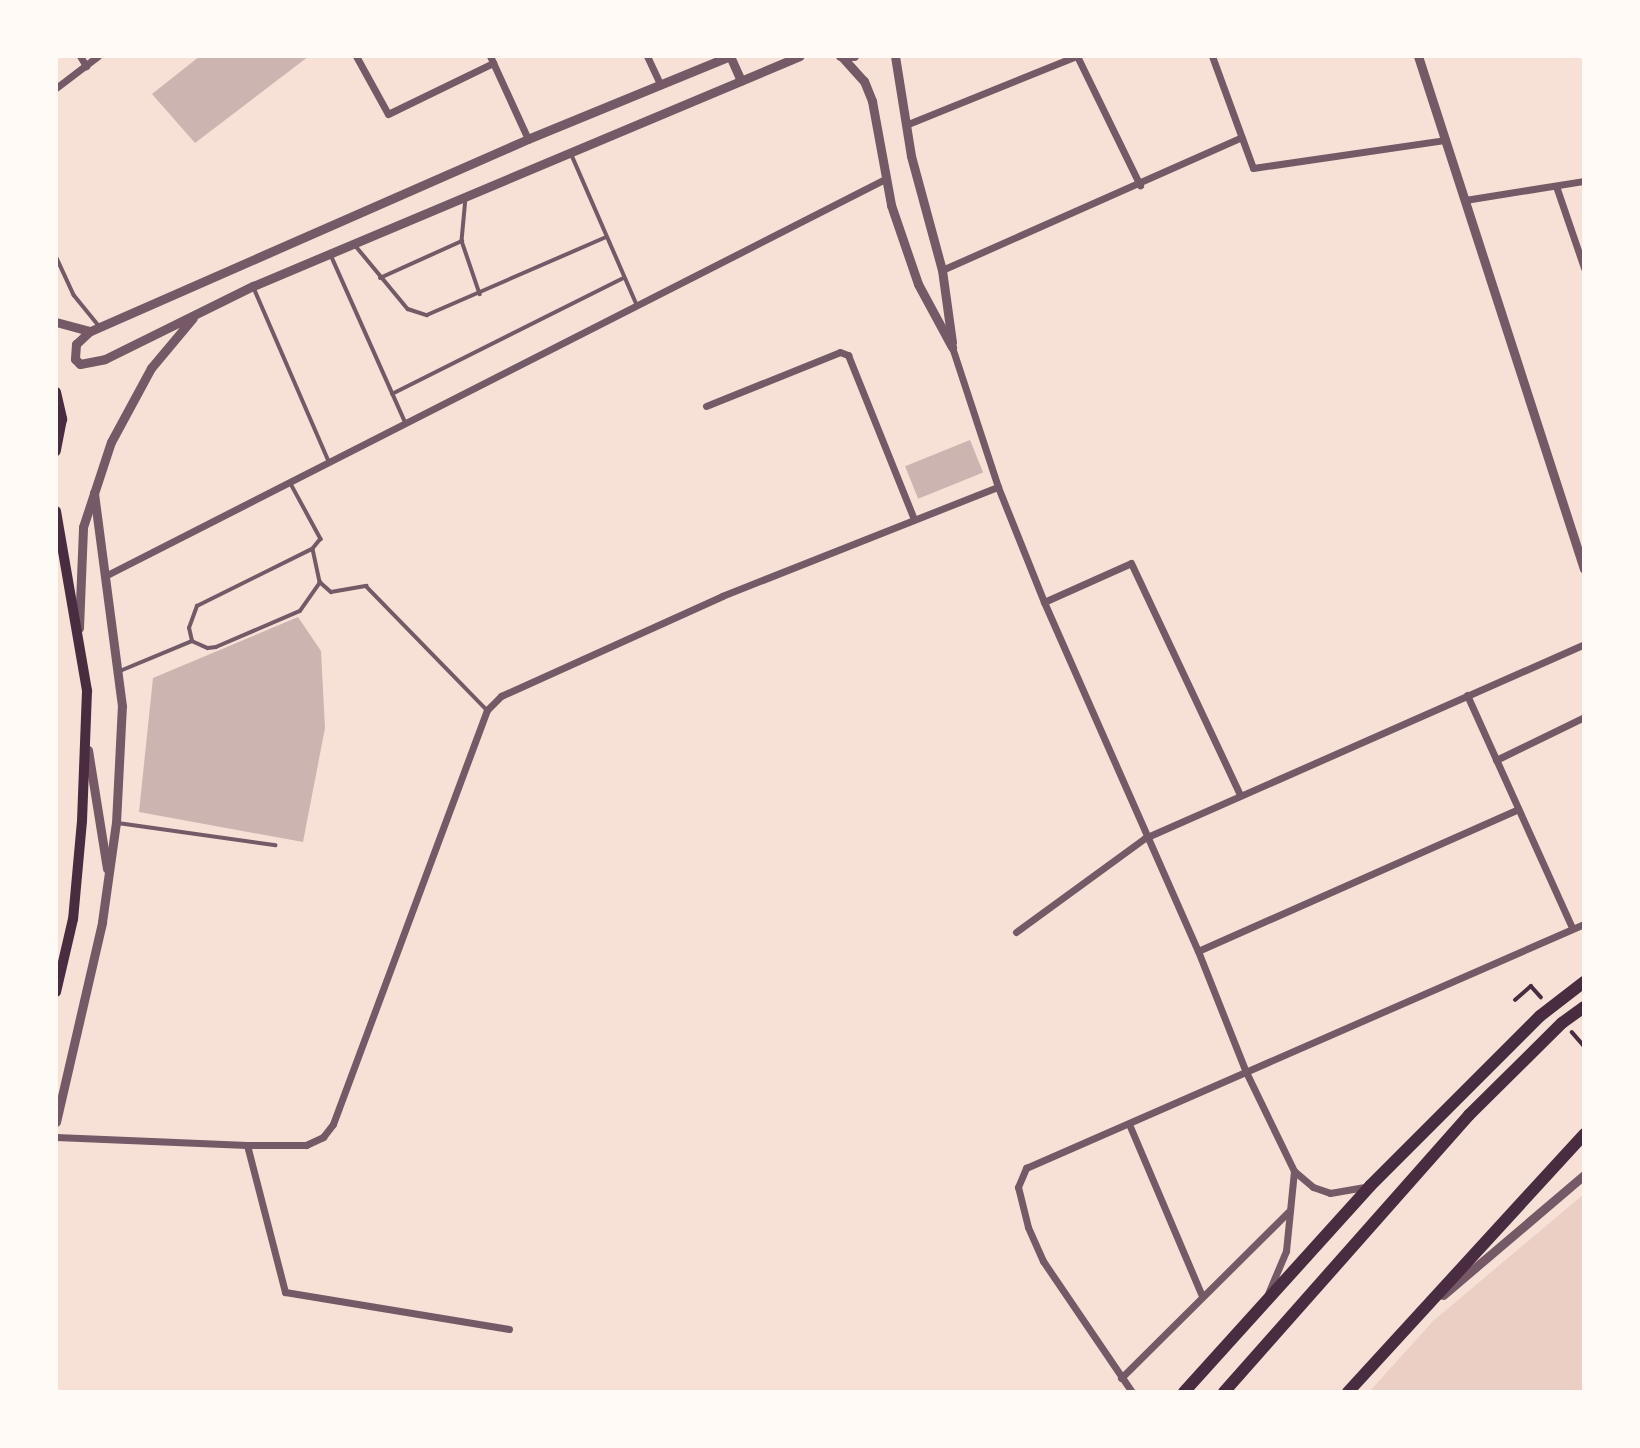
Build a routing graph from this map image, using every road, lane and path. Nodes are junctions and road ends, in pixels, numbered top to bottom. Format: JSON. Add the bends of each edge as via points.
{"nodes":[{"id":1,"x":80,"y":56,"type":"edge"},
{"id":2,"x":98,"y":56,"type":"edge"},
{"id":3,"x":356,"y":56,"type":"edge"},
{"id":4,"x":647,"y":56,"type":"edge"},
{"id":5,"x":730,"y":56,"type":"edge"},
{"id":6,"x":800,"y":56,"type":"edge"},
{"id":7,"x":854,"y":56,"type":"edge"},
{"id":8,"x":895,"y":56,"type":"edge"},
{"id":9,"x":1076,"y":56,"type":"edge"},
{"id":10,"x":1212,"y":56,"type":"edge"},
{"id":11,"x":1418,"y":56,"type":"edge"},
{"id":12,"x":842,"y":57,"type":"edge"},
{"id":13,"x":491,"y":60,"type":"edge"},
{"id":14,"x":86,"y":66,"type":"junction"},
{"id":15,"x":741,"y":81,"type":"junction"},
{"id":16,"x":660,"y":85,"type":"junction"},
{"id":17,"x":56,"y":88,"type":"edge"},
{"id":18,"x":908,"y":124,"type":"junction"},
{"id":19,"x":1240,"y":138,"type":"junction"},
{"id":20,"x":528,"y":139,"type":"junction"},
{"id":21,"x":1446,"y":140,"type":"junction"},
{"id":22,"x":571,"y":153,"type":"junction"},
{"id":23,"x":885,"y":179,"type":"junction"},
{"id":24,"x":1584,"y":181,"type":"edge"},
{"id":25,"x":1140,"y":185,"type":"junction"},
{"id":26,"x":1556,"y":186,"type":"junction"},
{"id":27,"x":466,"y":197,"type":"junction"},
{"id":28,"x":1465,"y":200,"type":"junction"},
{"id":29,"x":606,"y":237,"type":"junction"},
{"id":30,"x":462,"y":241,"type":"junction"},
{"id":31,"x":354,"y":243,"type":"junction"},
{"id":32,"x":330,"y":254,"type":"junction"},
{"id":33,"x":56,"y":256,"type":"edge"},
{"id":34,"x":1584,"y":268,"type":"edge"},
{"id":35,"x":942,"y":271,"type":"junction"},
{"id":36,"x":380,"y":278,"type":"junction"},
{"id":37,"x":624,"y":278,"type":"junction"},
{"id":38,"x":253,"y":286,"type":"junction"},
{"id":39,"x":480,"y":294,"type":"junction"},
{"id":40,"x":637,"y":305,"type":"junction"},
{"id":41,"x":196,"y":314,"type":"junction"},
{"id":42,"x":56,"y":322,"type":"edge"},
{"id":43,"x":95,"y":329,"type":"junction"},
{"id":44,"x":952,"y":347,"type":"junction"},
{"id":45,"x":56,"y":392,"type":"edge"},
{"id":46,"x":392,"y":394,"type":"junction"},
{"id":47,"x":706,"y":406,"type":"dead end"},
{"id":48,"x":405,"y":423,"type":"junction"},
{"id":49,"x":56,"y":451,"type":"edge"},
{"id":50,"x":329,"y":462,"type":"junction"},
{"id":51,"x":290,"y":482,"type":"junction"},
{"id":52,"x":998,"y":487,"type":"junction"},
{"id":53,"x":94,"y":493,"type":"junction"},
{"id":54,"x":56,"y":511,"type":"edge"},
{"id":55,"x":914,"y":519,"type":"junction"},
{"id":56,"x":313,"y":549,"type":"junction"},
{"id":57,"x":1584,"y":569,"type":"edge"},
{"id":58,"x":105,"y":576,"type":"junction"},
{"id":59,"x":320,"y":582,"type":"junction"},
{"id":60,"x":1044,"y":602,"type":"junction"},
{"id":61,"x":79,"y":640,"type":"junction"},
{"id":62,"x":192,"y":641,"type":"junction"},
{"id":63,"x":1584,"y":643,"type":"edge"},
{"id":64,"x":118,"y":671,"type":"junction"},
{"id":65,"x":1467,"y":695,"type":"junction"},
{"id":66,"x":487,"y":710,"type":"junction"},
{"id":67,"x":1584,"y":717,"type":"edge"},
{"id":68,"x":85,"y":732,"type":"junction"},
{"id":69,"x":1496,"y":760,"type":"junction"},
{"id":70,"x":1240,"y":796,"type":"junction"},
{"id":71,"x":1518,"y":808,"type":"junction"},
{"id":72,"x":116,"y":823,"type":"junction"},
{"id":73,"x":1145,"y":838,"type":"junction"},
{"id":74,"x":275,"y":845,"type":"dead end"},
{"id":75,"x":108,"y":876,"type":"junction"},
{"id":76,"x":1584,"y":924,"type":"edge"},
{"id":77,"x":1572,"y":928,"type":"junction"},
{"id":78,"x":1016,"y":932,"type":"dead end"},
{"id":79,"x":1198,"y":951,"type":"junction"},
{"id":80,"x":1584,"y":982,"type":"edge"},
{"id":81,"x":56,"y":992,"type":"edge"},
{"id":82,"x":1584,"y":1007,"type":"edge"},
{"id":83,"x":1245,"y":1072,"type":"junction"},
{"id":84,"x":56,"y":1122,"type":"edge"},
{"id":85,"x":1129,"y":1124,"type":"junction"},
{"id":86,"x":1584,"y":1134,"type":"edge"},
{"id":87,"x":56,"y":1137,"type":"edge"},
{"id":88,"x":247,"y":1145,"type":"junction"},
{"id":89,"x":1294,"y":1171,"type":"junction"},
{"id":90,"x":1584,"y":1175,"type":"edge"},
{"id":91,"x":1370,"y":1186,"type":"junction"},
{"id":92,"x":1290,"y":1210,"type":"junction"},
{"id":93,"x":1202,"y":1296,"type":"junction"},
{"id":94,"x":1266,"y":1298,"type":"junction"},
{"id":95,"x":1410,"y":1324,"type":"junction"},
{"id":96,"x":509,"y":1329,"type":"dead end"},
{"id":97,"x":1121,"y":1378,"type":"junction"},
{"id":98,"x":1132,"y":1392,"type":"edge"},
{"id":99,"x":1185,"y":1392,"type":"edge"},
{"id":100,"x":1224,"y":1392,"type":"edge"},
{"id":101,"x":1348,"y":1392,"type":"edge"}],
"edges":[{"from":1,"to":14,"type":"street"},
{"from":2,"to":14,"type":"street"},
{"from":3,"to":13,"type":"street","via":[[388,114]]},
{"from":4,"to":16,"type":"street"},
{"from":5,"to":15,"type":"street"},
{"from":5,"to":16,"type":"street"},
{"from":6,"to":15,"type":"street"},
{"from":7,"to":12,"type":"street"},
{"from":8,"to":18,"type":"street"},
{"from":9,"to":18,"type":"street"},
{"from":9,"to":25,"type":"street"},
{"from":10,"to":19,"type":"street"},
{"from":11,"to":21,"type":"street"},
{"from":12,"to":23,"type":"street","via":[[864,81],[872,101]]},
{"from":13,"to":20,"type":"street"},
{"from":14,"to":17,"type":"street"},
{"from":15,"to":22,"type":"street"},
{"from":16,"to":20,"type":"street"},
{"from":18,"to":35,"type":"street","via":[[911,156]]},
{"from":19,"to":21,"type":"street","via":[[1253,168]]},
{"from":19,"to":25,"type":"street"},
{"from":20,"to":43,"type":"street"},
{"from":21,"to":28,"type":"street"},
{"from":22,"to":27,"type":"street"},
{"from":22,"to":29,"type":"lane"},
{"from":23,"to":40,"type":"street"},
{"from":23,"to":44,"type":"street","via":[[918,284]]},
{"from":24,"to":26,"type":"street"},
{"from":25,"to":35,"type":"street"},
{"from":26,"to":28,"type":"street"},
{"from":26,"to":34,"type":"street"},
{"from":27,"to":30,"type":"lane"},
{"from":27,"to":31,"type":"street"},
{"from":28,"to":57,"type":"street"},
{"from":29,"to":37,"type":"lane"},
{"from":29,"to":39,"type":"lane"},
{"from":30,"to":36,"type":"lane"},
{"from":30,"to":39,"type":"lane"},
{"from":31,"to":32,"type":"street"},
{"from":31,"to":36,"type":"lane"},
{"from":32,"to":38,"type":"street"},
{"from":32,"to":46,"type":"lane"},
{"from":33,"to":43,"type":"lane"},
{"from":35,"to":44,"type":"street"},
{"from":36,"to":39,"type":"lane","via":[[418,315],[437,314]]},
{"from":37,"to":40,"type":"lane"},
{"from":37,"to":46,"type":"lane"},
{"from":38,"to":41,"type":"street"},
{"from":38,"to":50,"type":"lane"},
{"from":40,"to":48,"type":"street"},
{"from":41,"to":43,"type":"street","via":[[105,359],[80,364],[74,351]]},
{"from":41,"to":53,"type":"street","via":[[151,368],[129,406]]},
{"from":42,"to":43,"type":"street"},
{"from":44,"to":52,"type":"street"},
{"from":45,"to":49,"type":"main road","via":[[62,419]]},
{"from":46,"to":48,"type":"lane"},
{"from":47,"to":55,"type":"street","via":[[840,352],[848,355]]},
{"from":48,"to":50,"type":"street"},
{"from":50,"to":51,"type":"street"},
{"from":51,"to":56,"type":"lane","via":[[321,539]]},
{"from":51,"to":58,"type":"street"},
{"from":52,"to":55,"type":"street"},
{"from":52,"to":60,"type":"street"},
{"from":53,"to":58,"type":"street"},
{"from":53,"to":61,"type":"street","via":[[83,527]]},
{"from":54,"to":61,"type":"main road"},
{"from":55,"to":66,"type":"street","via":[[722,596],[501,696]]},
{"from":56,"to":59,"type":"lane"},
{"from":56,"to":62,"type":"lane","via":[[197,606],[189,628]]},
{"from":58,"to":64,"type":"street"},
{"from":59,"to":62,"type":"lane","via":[[300,611],[216,647],[208,649]]},
{"from":59,"to":66,"type":"lane","via":[[331,592],[366,586]]},
{"from":60,"to":70,"type":"street","via":[[1131,563]]},
{"from":60,"to":73,"type":"street"},
{"from":61,"to":68,"type":"main road","via":[[87,691]]},
{"from":62,"to":64,"type":"lane"},
{"from":63,"to":65,"type":"street"},
{"from":64,"to":72,"type":"street","via":[[122,706]]},
{"from":65,"to":69,"type":"street"},
{"from":65,"to":70,"type":"street"},
{"from":66,"to":88,"type":"street","via":[[333,1124],[323,1137],[306,1145]]},
{"from":67,"to":69,"type":"street"},
{"from":68,"to":75,"type":"street"},
{"from":68,"to":81,"type":"main road","via":[[73,919]]},
{"from":69,"to":71,"type":"street"},
{"from":70,"to":73,"type":"street"},
{"from":71,"to":77,"type":"street"},
{"from":71,"to":79,"type":"street"},
{"from":72,"to":74,"type":"lane"},
{"from":72,"to":75,"type":"street"},
{"from":73,"to":78,"type":"street"},
{"from":73,"to":79,"type":"street"},
{"from":75,"to":84,"type":"street","via":[[102,922]]},
{"from":76,"to":77,"type":"street"},
{"from":77,"to":83,"type":"street"},
{"from":79,"to":83,"type":"street"},
{"from":80,"to":91,"type":"main road","via":[[1540,1016]]},
{"from":82,"to":100,"type":"main road","via":[[1469,1115]]},
{"from":83,"to":85,"type":"street"},
{"from":83,"to":89,"type":"street"},
{"from":85,"to":93,"type":"street"},
{"from":85,"to":97,"type":"street","via":[[1026,1168],[1018,1187],[1027,1227],[1043,1261]]},
{"from":86,"to":95,"type":"main road"},
{"from":87,"to":88,"type":"street"},
{"from":88,"to":96,"type":"street","via":[[278,1279],[285,1292]]},
{"from":89,"to":91,"type":"street","via":[[1313,1187],[1330,1193]]},
{"from":89,"to":92,"type":"street"},
{"from":90,"to":95,"type":"street"},
{"from":91,"to":94,"type":"main road"},
{"from":92,"to":93,"type":"street"},
{"from":92,"to":94,"type":"street","via":[[1286,1251]]},
{"from":93,"to":97,"type":"street"},
{"from":94,"to":99,"type":"main road"},
{"from":95,"to":101,"type":"main road"},
{"from":97,"to":98,"type":"street"}]}
